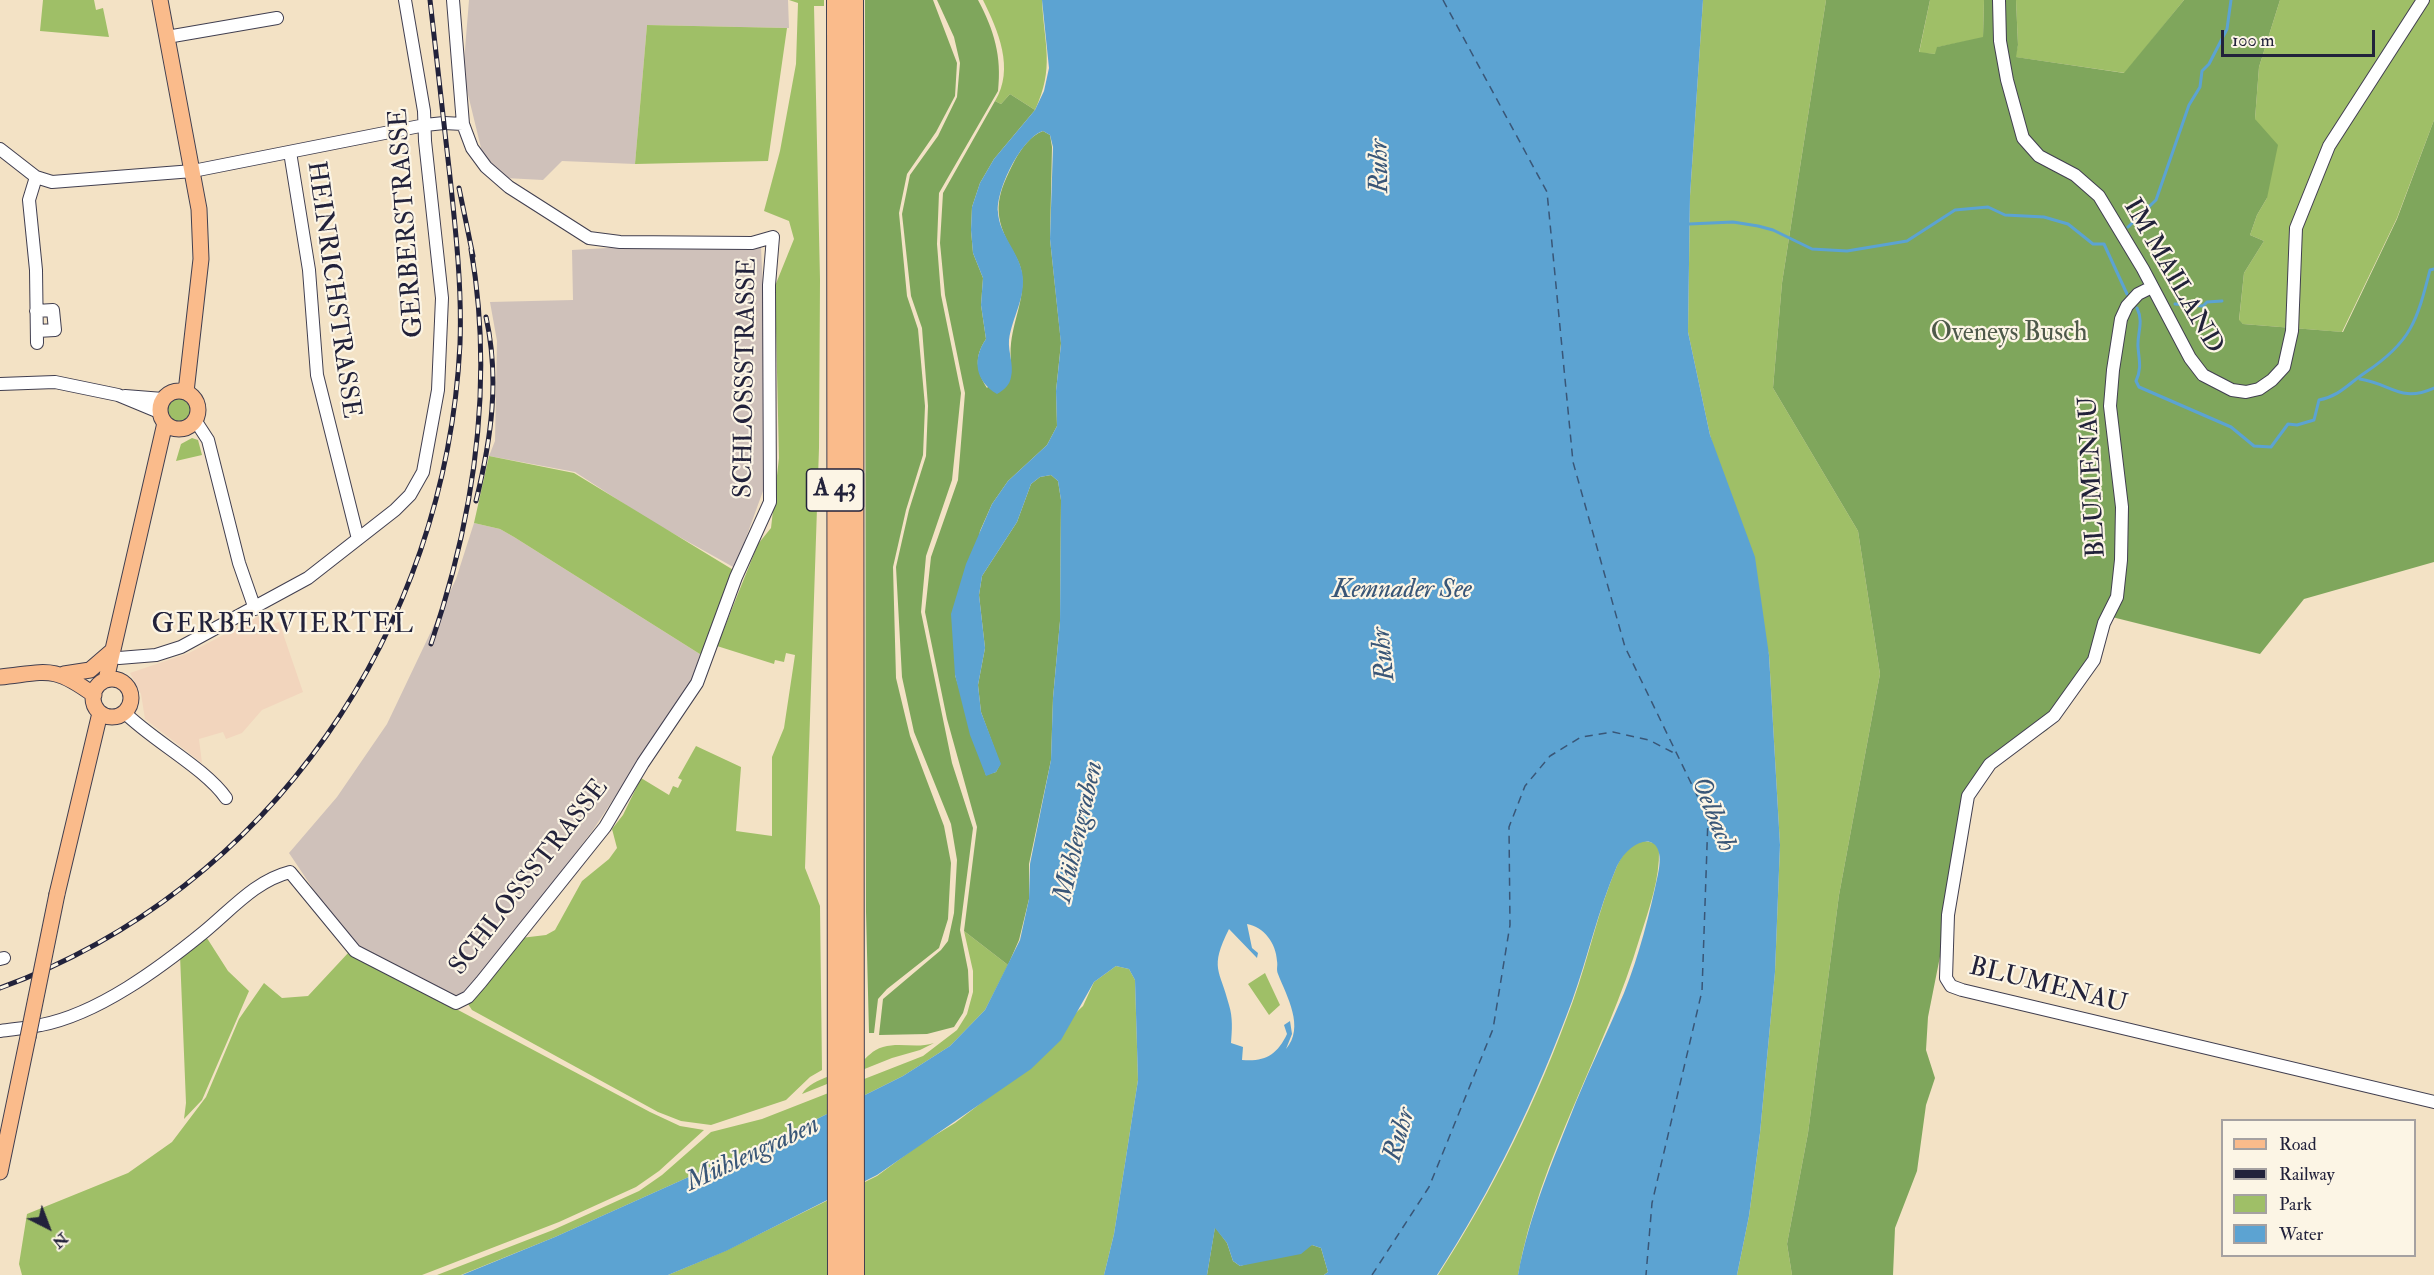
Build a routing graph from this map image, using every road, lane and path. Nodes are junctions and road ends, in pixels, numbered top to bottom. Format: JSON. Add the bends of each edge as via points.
{"nodes":[{"id":1,"x":160,"y":0,"type":"edge"},
{"id":2,"x":405,"y":0,"type":"edge"},
{"id":3,"x":453,"y":0,"type":"edge"},
{"id":4,"x":836,"y":0,"type":"edge"},
{"id":5,"x":854,"y":0,"type":"edge"},
{"id":6,"x":1999,"y":0,"type":"edge"},
{"id":7,"x":2423,"y":0,"type":"edge"},
{"id":8,"x":277,"y":18,"type":"dead end"},
{"id":9,"x":167,"y":37,"type":"junction"},
{"id":10,"x":463,"y":124,"type":"junction"},
{"id":11,"x":425,"y":125,"type":"junction"},
{"id":12,"x":0,"y":149,"type":"edge"},
{"id":13,"x":290,"y":152,"type":"junction"},
{"id":14,"x":193,"y":171,"type":"junction"},
{"id":15,"x":36,"y":177,"type":"junction"},
{"id":16,"x":2152,"y":287,"type":"junction"},
{"id":17,"x":36,"y":312,"type":"junction"},
{"id":18,"x":0,"y":384,"type":"edge"},
{"id":19,"x":171,"y":408,"type":"junction"},
{"id":20,"x":195,"y":420,"type":"junction"},
{"id":21,"x":358,"y":539,"type":"junction"},
{"id":22,"x":255,"y":609,"type":"junction"},
{"id":23,"x":116,"y":655,"type":"junction"},
{"id":24,"x":68,"y":674,"type":"junction"},
{"id":25,"x":0,"y":677,"type":"edge"},
{"id":26,"x":105,"y":685,"type":"junction"},
{"id":27,"x":113,"y":714,"type":"junction"},
{"id":28,"x":226,"y":798,"type":"dead end"},
{"id":29,"x":0,"y":1031,"type":"edge"},
{"id":30,"x":2434,"y":1102,"type":"edge"},
{"id":31,"x":0,"y":1172,"type":"edge"},
{"id":32,"x":837,"y":1275,"type":"edge"},
{"id":33,"x":855,"y":1275,"type":"edge"}],
"edges":[{"from":1,"to":9,"type":"main road"},
{"from":2,"to":11,"type":"street","name":"GERBERSTRASSE"},
{"from":3,"to":10,"type":"street"},
{"from":4,"to":32,"type":"highway","number":"A 43"},
{"from":5,"to":33,"type":"highway","number":"A 43"},
{"from":6,"to":16,"type":"street","name":"IM MAILAND","via":[[2000,41],[2023,138],[2039,156],[2075,175],[2098,196]]},
{"from":7,"to":16,"type":"street","name":"IM MAILAND","via":[[2329,146],[2296,228],[2292,331],[2282,371],[2259,389],[2246,392],[2232,390],[2203,375]]},
{"from":8,"to":9,"type":"street"},
{"from":9,"to":14,"type":"main road"},
{"from":10,"to":11,"type":"street"},
{"from":10,"to":29,"type":"street","name":"SCHLOSSSTRASSE","via":[[472,148],[486,167],[509,187],[589,238],[620,242],[752,243],[773,237],[769,285],[770,502],[732,586],[697,683],[605,826],[481,982],[468,997],[456,1003],[355,951],[293,874],[262,882],[176,954],[82,1011],[43,1025]]},
{"from":11,"to":13,"type":"street"},
{"from":11,"to":21,"type":"street","name":"GERBERSTRASSE","via":[[442,298],[434,424],[423,471],[410,495]]},
{"from":12,"to":15,"type":"street"},
{"from":13,"to":14,"type":"street"},
{"from":13,"to":21,"type":"street","name":"HEINRICHSTRASSE","via":[[309,270],[317,375]]},
{"from":14,"to":15,"type":"street","via":[[52,182]]},
{"from":14,"to":19,"type":"main road","via":[[201,259],[189,353]]},
{"from":15,"to":17,"type":"street","via":[[29,200]]},
{"from":16,"to":30,"type":"street","name":"BLUMENAU","via":[[2127,306],[2121,319],[2113,370],[2110,406],[2122,507],[2117,597],[2104,623],[2094,660],[2054,716],[1990,764],[1968,796],[1948,915],[1946,978],[1951,986],[1962,990]]},
{"from":17,"to":17,"type":"street","via":[[37,337],[55,330],[53,310]]},
{"from":18,"to":19,"type":"street","via":[[54,382]]},
{"from":19,"to":20,"type":"main road","via":[[187,427]]},
{"from":19,"to":20,"type":"main road","via":[[196,401]]},
{"from":19,"to":23,"type":"main road","via":[[117,635]]},
{"from":20,"to":22,"type":"street","via":[[208,440],[239,563]]},
{"from":21,"to":22,"type":"street","name":"GERBERSTRASSE","via":[[308,578]]},
{"from":22,"to":23,"type":"street","name":"GERBERSTRASSE","via":[[182,647],[156,655]]},
{"from":23,"to":24,"type":"main road","via":[[90,670]]},
{"from":23,"to":26,"type":"main road"},
{"from":24,"to":25,"type":"main road","via":[[45,672]]},
{"from":24,"to":26,"type":"main road"},
{"from":26,"to":27,"type":"main road","via":[[94,704]]},
{"from":26,"to":27,"type":"main road","via":[[125,684],[131,695]]},
{"from":27,"to":28,"type":"street","via":[[217,785]]},
{"from":27,"to":31,"type":"main road","bridge":true,"via":[[84,781]]}]}
